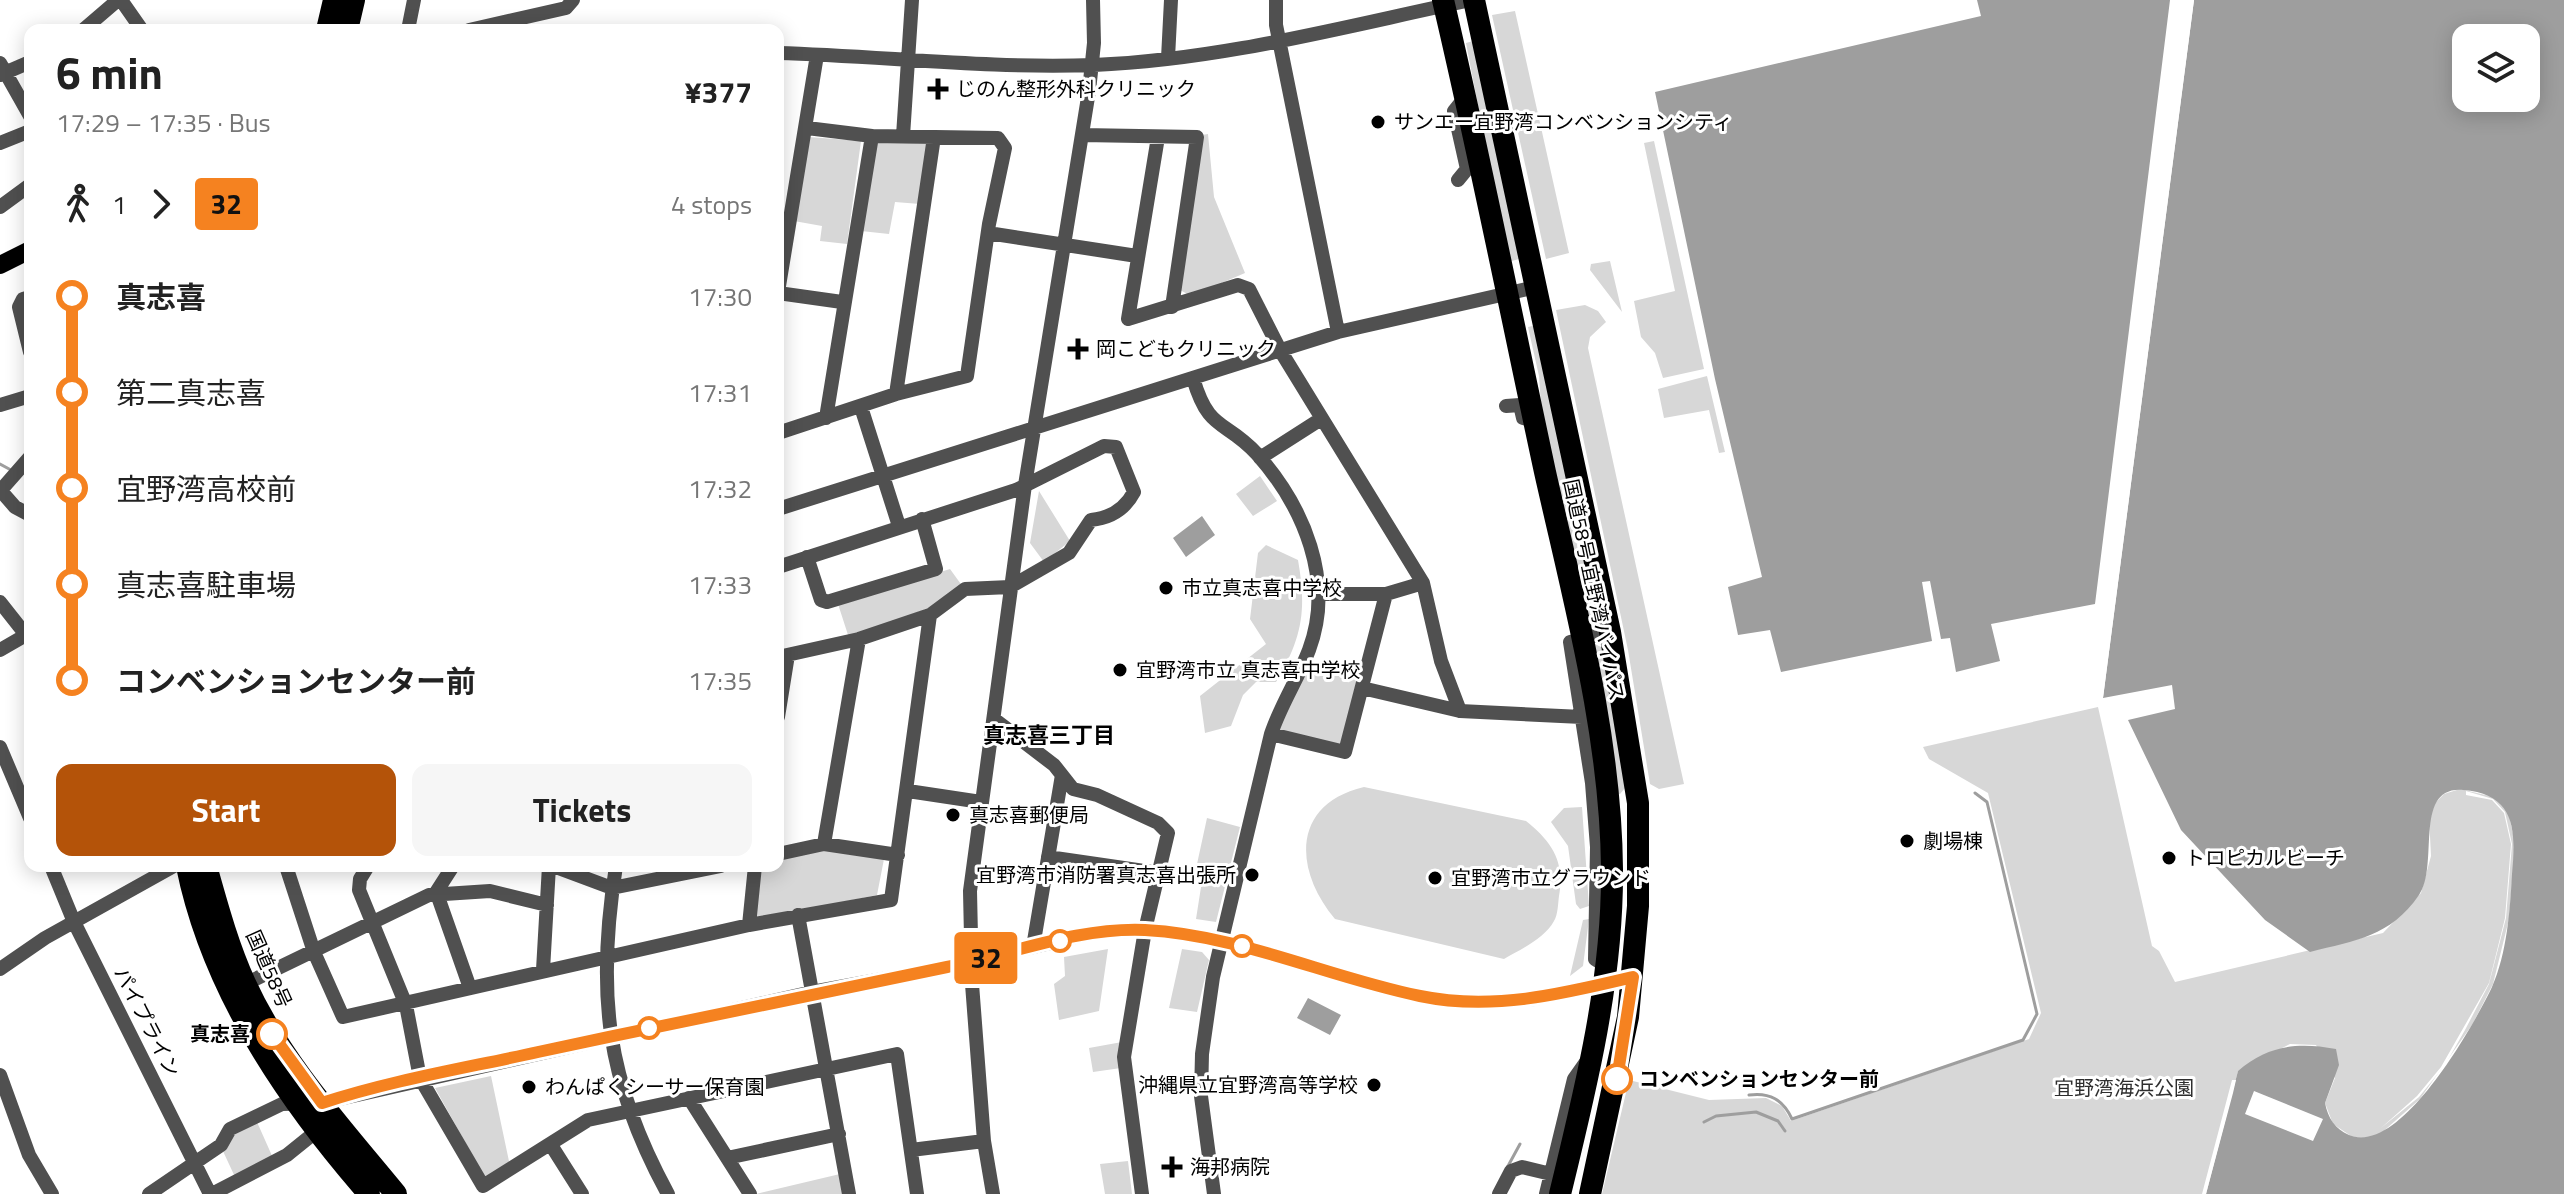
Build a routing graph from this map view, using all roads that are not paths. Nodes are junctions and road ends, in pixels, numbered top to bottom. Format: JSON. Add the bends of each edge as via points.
{"nodes":[{"id":1,"x":119,"y":0,"type":"edge"},
{"id":2,"x":334,"y":0,"type":"edge"},
{"id":3,"x":354,"y":0,"type":"edge"},
{"id":4,"x":414,"y":0,"type":"edge"},
{"id":5,"x":573,"y":0,"type":"edge"},
{"id":6,"x":912,"y":0,"type":"edge"},
{"id":7,"x":1093,"y":0,"type":"edge"},
{"id":8,"x":1171,"y":0,"type":"edge"},
{"id":9,"x":1276,"y":0,"type":"edge"},
{"id":10,"x":1473,"y":0,"type":"edge"},
{"id":11,"x":1444,"y":3,"type":"edge"},
{"id":12,"x":90,"y":24,"type":"edge"},
{"id":13,"x":137,"y":24,"type":"edge"},
{"id":14,"x":328,"y":24,"type":"edge"},
{"id":15,"x":348,"y":24,"type":"edge"},
{"id":16,"x":409,"y":24,"type":"edge"},
{"id":17,"x":516,"y":24,"type":"edge"},
{"id":18,"x":1281,"y":41,"type":"junction"},
{"id":19,"x":784,"y":53,"type":"edge"},
{"id":20,"x":817,"y":55,"type":"junction"},
{"id":21,"x":1168,"y":58,"type":"junction"},
{"id":22,"x":909,"y":59,"type":"junction"},
{"id":23,"x":24,"y":64,"type":"edge"},
{"id":24,"x":1092,"y":65,"type":"junction"},
{"id":25,"x":2,"y":70,"type":"edge"},
{"id":26,"x":1466,"y":96,"type":"junction"},
{"id":27,"x":24,"y":106,"type":"edge"},
{"id":28,"x":807,"y":128,"type":"junction"},
{"id":29,"x":24,"y":133,"type":"edge"},
{"id":30,"x":1082,"y":135,"type":"junction"},
{"id":31,"x":872,"y":136,"type":"junction"},
{"id":32,"x":903,"y":136,"type":"junction"},
{"id":33,"x":934,"y":137,"type":"junction"},
{"id":34,"x":1158,"y":137,"type":"junction"},
{"id":35,"x":0,"y":143,"type":"edge"},
{"id":36,"x":1458,"y":180,"type":"dead end"},
{"id":37,"x":24,"y":189,"type":"edge"},
{"id":38,"x":0,"y":207,"type":"edge"},
{"id":39,"x":988,"y":233,"type":"junction"},
{"id":40,"x":1062,"y":244,"type":"junction"},
{"id":41,"x":24,"y":253,"type":"edge"},
{"id":42,"x":1137,"y":256,"type":"junction"},
{"id":43,"x":784,"y":258,"type":"edge"},
{"id":44,"x":0,"y":265,"type":"edge"},
{"id":45,"x":1536,"y":287,"type":"junction"},
{"id":46,"x":784,"y":293,"type":"edge"},
{"id":47,"x":1507,"y":294,"type":"junction"},
{"id":48,"x":24,"y":299,"type":"edge"},
{"id":49,"x":842,"y":302,"type":"junction"},
{"id":50,"x":1172,"y":307,"type":"junction"},
{"id":51,"x":24,"y":327,"type":"edge"},
{"id":52,"x":1338,"y":332,"type":"junction"},
{"id":53,"x":1280,"y":350,"type":"junction"},
{"id":54,"x":1193,"y":378,"type":"junction"},
{"id":55,"x":896,"y":394,"type":"junction"},
{"id":56,"x":24,"y":398,"type":"edge"},
{"id":57,"x":0,"y":405,"type":"edge"},
{"id":58,"x":1506,"y":406,"type":"dead end"},
{"id":59,"x":861,"y":407,"type":"junction"},
{"id":60,"x":826,"y":418,"type":"junction"},
{"id":61,"x":1321,"y":419,"type":"junction"},
{"id":62,"x":1535,"y":421,"type":"junction"},
{"id":63,"x":1036,"y":428,"type":"junction"},
{"id":64,"x":784,"y":431,"type":"edge"},
{"id":65,"x":1260,"y":458,"type":"junction"},
{"id":66,"x":24,"y":464,"type":"edge"},
{"id":67,"x":884,"y":477,"type":"junction"},
{"id":68,"x":1025,"y":485,"type":"junction"},
{"id":69,"x":0,"y":490,"type":"edge"},
{"id":70,"x":784,"y":507,"type":"edge"},
{"id":71,"x":24,"y":512,"type":"edge"},
{"id":72,"x":922,"y":519,"type":"junction"},
{"id":73,"x":899,"y":526,"type":"junction"},
{"id":74,"x":807,"y":557,"type":"junction"},
{"id":75,"x":784,"y":565,"type":"edge"},
{"id":76,"x":1423,"y":583,"type":"junction"},
{"id":77,"x":1010,"y":587,"type":"junction"},
{"id":78,"x":1318,"y":594,"type":"junction"},
{"id":79,"x":1386,"y":594,"type":"junction"},
{"id":80,"x":0,"y":602,"type":"edge"},
{"id":81,"x":930,"y":615,"type":"junction"},
{"id":82,"x":24,"y":632,"type":"edge"},
{"id":83,"x":1610,"y":632,"type":"junction"},
{"id":84,"x":24,"y":639,"type":"edge"},
{"id":85,"x":859,"y":639,"type":"junction"},
{"id":86,"x":1581,"y":639,"type":"junction"},
{"id":87,"x":0,"y":650,"type":"edge"},
{"id":88,"x":784,"y":656,"type":"edge"},
{"id":89,"x":1362,"y":688,"type":"junction"},
{"id":90,"x":1460,"y":711,"type":"junction"},
{"id":91,"x":1582,"y":717,"type":"junction"},
{"id":92,"x":994,"y":719,"type":"junction"},
{"id":93,"x":1271,"y":734,"type":"junction"},
{"id":94,"x":0,"y":747,"type":"edge"},
{"id":95,"x":1062,"y":775,"type":"junction"},
{"id":96,"x":908,"y":791,"type":"junction"},
{"id":97,"x":981,"y":802,"type":"junction"},
{"id":98,"x":24,"y":804,"type":"edge"},
{"id":99,"x":824,"y":844,"type":"junction"},
{"id":100,"x":784,"y":853,"type":"edge"},
{"id":101,"x":898,"y":855,"type":"junction"},
{"id":102,"x":1048,"y":857,"type":"junction"},
{"id":103,"x":53,"y":872,"type":"edge"},
{"id":104,"x":151,"y":872,"type":"edge"},
{"id":105,"x":189,"y":872,"type":"edge"},
{"id":106,"x":208,"y":872,"type":"edge"},
{"id":107,"x":288,"y":872,"type":"edge"},
{"id":108,"x":364,"y":872,"type":"edge"},
{"id":109,"x":449,"y":872,"type":"edge"},
{"id":110,"x":550,"y":872,"type":"edge"},
{"id":111,"x":568,"y":872,"type":"edge"},
{"id":112,"x":615,"y":872,"type":"edge"},
{"id":113,"x":677,"y":872,"type":"edge"},
{"id":114,"x":754,"y":872,"type":"edge"},
{"id":115,"x":1158,"y":873,"type":"junction"},
{"id":116,"x":612,"y":888,"type":"junction"},
{"id":117,"x":436,"y":894,"type":"junction"},
{"id":118,"x":547,"y":905,"type":"junction"},
{"id":119,"x":798,"y":915,"type":"junction"},
{"id":120,"x":74,"y":922,"type":"junction"},
{"id":121,"x":371,"y":923,"type":"junction"},
{"id":122,"x":749,"y":925,"type":"junction"},
{"id":123,"x":1145,"y":930,"type":"junction"},
{"id":124,"x":1221,"y":940,"type":"junction"},
{"id":125,"x":1033,"y":947,"type":"junction"},
{"id":126,"x":314,"y":952,"type":"junction"},
{"id":127,"x":605,"y":959,"type":"junction"},
{"id":128,"x":972,"y":961,"type":"junction"},
{"id":129,"x":0,"y":969,"type":"edge"},
{"id":130,"x":543,"y":970,"type":"junction"},
{"id":131,"x":1605,"y":975,"type":"junction"},
{"id":132,"x":1633,"y":977,"type":"junction"},
{"id":133,"x":245,"y":984,"type":"junction"},
{"id":134,"x":470,"y":988,"type":"junction"},
{"id":135,"x":812,"y":992,"type":"junction"},
{"id":136,"x":406,"y":1005,"type":"junction"},
{"id":137,"x":609,"y":1037,"type":"junction"},
{"id":138,"x":829,"y":1068,"type":"junction"},
{"id":139,"x":0,"y":1075,"type":"edge"},
{"id":140,"x":420,"y":1078,"type":"junction"},
{"id":141,"x":689,"y":1098,"type":"junction"},
{"id":142,"x":296,"y":1101,"type":"junction"},
{"id":143,"x":322,"y":1103,"type":"junction"},
{"id":144,"x":630,"y":1111,"type":"junction"},
{"id":145,"x":318,"y":1130,"type":"junction"},
{"id":146,"x":839,"y":1134,"type":"junction"},
{"id":147,"x":984,"y":1141,"type":"junction"},
{"id":148,"x":551,"y":1145,"type":"junction"},
{"id":149,"x":911,"y":1150,"type":"junction"},
{"id":150,"x":727,"y":1158,"type":"junction"},
{"id":151,"x":195,"y":1163,"type":"junction"},
{"id":152,"x":1555,"y":1184,"type":"edge"},
{"id":153,"x":486,"y":1190,"type":"edge"},
{"id":154,"x":52,"y":1194,"type":"edge"},
{"id":155,"x":149,"y":1194,"type":"edge"},
{"id":156,"x":211,"y":1194,"type":"edge"},
{"id":157,"x":369,"y":1194,"type":"edge"},
{"id":158,"x":396,"y":1194,"type":"edge"},
{"id":159,"x":582,"y":1194,"type":"edge"},
{"id":160,"x":668,"y":1194,"type":"edge"},
{"id":161,"x":750,"y":1194,"type":"edge"},
{"id":162,"x":849,"y":1194,"type":"edge"},
{"id":163,"x":917,"y":1194,"type":"edge"},
{"id":164,"x":993,"y":1194,"type":"edge"},
{"id":165,"x":1142,"y":1194,"type":"edge"},
{"id":166,"x":1214,"y":1194,"type":"edge"},
{"id":167,"x":1499,"y":1194,"type":"edge"},
{"id":168,"x":1546,"y":1194,"type":"edge"},
{"id":169,"x":1590,"y":1194,"type":"edge"}],
"edges":[{"from":1,"to":12,"type":"street"},
{"from":1,"to":13,"type":"street"},
{"from":2,"to":14,"type":"highway"},
{"from":3,"to":15,"type":"highway"},
{"from":4,"to":16,"type":"street"},
{"from":5,"to":17,"type":"street","via":[[566,8]]},
{"from":6,"to":22,"type":"street"},
{"from":7,"to":24,"type":"street"},
{"from":8,"to":21,"type":"street"},
{"from":9,"to":18,"type":"street"},
{"from":10,"to":11,"type":"street"},
{"from":10,"to":45,"type":"highway","name":"国道58号 宜野湾バイパス"},
{"from":11,"to":18,"type":"street"},
{"from":11,"to":26,"type":"highway","name":"国道58号 宜野湾バイパス"},
{"from":18,"to":21,"type":"street"},
{"from":18,"to":52,"type":"street"},
{"from":19,"to":20,"type":"street"},
{"from":20,"to":22,"type":"street"},
{"from":20,"to":28,"type":"street"},
{"from":21,"to":24,"type":"street"},
{"from":22,"to":24,"type":"street"},
{"from":22,"to":32,"type":"street"},
{"from":23,"to":25,"type":"street"},
{"from":24,"to":30,"type":"street"},
{"from":25,"to":27,"type":"street"},
{"from":26,"to":36,"type":"street","via":[[1454,111],[1467,169]]},
{"from":26,"to":47,"type":"highway","name":"国道58号 宜野湾バイパス"},
{"from":28,"to":31,"type":"street"},
{"from":28,"to":43,"type":"street"},
{"from":29,"to":35,"type":"street"},
{"from":30,"to":34,"type":"street"},
{"from":30,"to":40,"type":"street"},
{"from":31,"to":32,"type":"street"},
{"from":31,"to":49,"type":"street"},
{"from":32,"to":33,"type":"street"},
{"from":33,"to":39,"type":"street","via":[[998,138],[1005,148]]},
{"from":33,"to":55,"type":"street"},
{"from":34,"to":42,"type":"street"},
{"from":34,"to":50,"type":"street","via":[[1197,137]]},
{"from":37,"to":38,"type":"street"},
{"from":39,"to":40,"type":"street"},
{"from":39,"to":55,"type":"street","via":[[967,376]]},
{"from":40,"to":42,"type":"street"},
{"from":40,"to":63,"type":"street"},
{"from":41,"to":44,"type":"main road"},
{"from":42,"to":50,"type":"street","via":[[1128,319]]},
{"from":45,"to":47,"type":"street"},
{"from":45,"to":83,"type":"highway","name":"国道58号 宜野湾バイパス"},
{"from":46,"to":49,"type":"street"},
{"from":47,"to":52,"type":"street"},
{"from":47,"to":62,"type":"highway","name":"国道58号 宜野湾バイパス"},
{"from":48,"to":51,"type":"street","via":[[19,307]]},
{"from":49,"to":60,"type":"street"},
{"from":50,"to":53,"type":"street","via":[[1245,286]]},
{"from":52,"to":53,"type":"street"},
{"from":53,"to":54,"type":"street"},
{"from":53,"to":61,"type":"street"},
{"from":54,"to":63,"type":"street"},
{"from":54,"to":65,"type":"street","via":[[1200,404],[1213,421]]},
{"from":55,"to":59,"type":"street"},
{"from":56,"to":57,"type":"street"},
{"from":58,"to":62,"type":"street","via":[[1520,405],[1523,418]]},
{"from":59,"to":60,"type":"street"},
{"from":59,"to":67,"type":"street"},
{"from":60,"to":64,"type":"street"},
{"from":61,"to":65,"type":"street"},
{"from":61,"to":76,"type":"street"},
{"from":62,"to":86,"type":"highway","name":"国道58号 宜野湾バイパス"},
{"from":63,"to":67,"type":"street"},
{"from":63,"to":68,"type":"street"},
{"from":65,"to":78,"type":"street","via":[[1310,537]]},
{"from":66,"to":69,"type":"street"},
{"from":67,"to":70,"type":"street"},
{"from":67,"to":73,"type":"street"},
{"from":68,"to":72,"type":"street"},
{"from":68,"to":77,"type":"street"},
{"from":68,"to":77,"type":"street","via":[[1104,446],[1116,447],[1134,492],[1127,506],[1091,520],[1069,553]]},
{"from":69,"to":71,"type":"street"},
{"from":72,"to":73,"type":"street"},
{"from":72,"to":74,"type":"street","via":[[936,569],[827,602],[821,600]]},
{"from":73,"to":74,"type":"street"},
{"from":74,"to":75,"type":"street"},
{"from":76,"to":79,"type":"street"},
{"from":76,"to":90,"type":"street","via":[[1441,661]]},
{"from":77,"to":81,"type":"street","via":[[965,589]]},
{"from":77,"to":92,"type":"street"},
{"from":78,"to":79,"type":"street"},
{"from":78,"to":93,"type":"street","via":[[1310,647]]},
{"from":79,"to":89,"type":"street"},
{"from":80,"to":82,"type":"street"},
{"from":81,"to":85,"type":"street"},
{"from":81,"to":96,"type":"street"},
{"from":83,"to":86,"type":"street"},
{"from":83,"to":132,"type":"highway","name":"国道58号 宜野湾バイパス","via":[[1638,803],[1640,873]]},
{"from":84,"to":87,"type":"street"},
{"from":85,"to":88,"type":"street"},
{"from":85,"to":99,"type":"street"},
{"from":86,"to":91,"type":"street","via":[[1570,642]]},
{"from":86,"to":131,"type":"highway","name":"国道58号 宜野湾バイパス","via":[[1610,808]]},
{"from":89,"to":90,"type":"street"},
{"from":89,"to":93,"type":"street","via":[[1345,752]]},
{"from":90,"to":91,"type":"street"},
{"from":91,"to":131,"type":"street","via":[[1597,847],[1595,959]]},
{"from":92,"to":95,"type":"street"},
{"from":92,"to":97,"type":"street"},
{"from":93,"to":124,"type":"street"},
{"from":94,"to":98,"type":"street"},
{"from":95,"to":102,"type":"street"},
{"from":95,"to":115,"type":"street","via":[[1073,789],[1158,823],[1168,833]]},
{"from":96,"to":97,"type":"street"},
{"from":96,"to":101,"type":"street"},
{"from":97,"to":128,"type":"street","via":[[970,891]]},
{"from":99,"to":100,"type":"street"},
{"from":99,"to":101,"type":"street"},
{"from":101,"to":119,"type":"street","via":[[891,900]]},
{"from":102,"to":115,"type":"street"},
{"from":102,"to":125,"type":"street"},
{"from":103,"to":120,"type":"street","name":"パイプライン"},
{"from":104,"to":120,"type":"street"},
{"from":105,"to":142,"type":"highway","via":[[218,969]]},
{"from":106,"to":133,"type":"highway","name":"国道58号"},
{"from":107,"to":126,"type":"street"},
{"from":108,"to":121,"type":"street","via":[[359,890]]},
{"from":109,"to":117,"type":"street"},
{"from":110,"to":118,"type":"street"},
{"from":111,"to":116,"type":"street"},
{"from":112,"to":116,"type":"street"},
{"from":113,"to":116,"type":"street"},
{"from":114,"to":122,"type":"street"},
{"from":115,"to":123,"type":"street"},
{"from":116,"to":127,"type":"street"},
{"from":117,"to":118,"type":"street","via":[[490,891]]},
{"from":117,"to":121,"type":"street"},
{"from":117,"to":134,"type":"street"},
{"from":118,"to":130,"type":"street"},
{"from":119,"to":122,"type":"street"},
{"from":119,"to":135,"type":"street"},
{"from":120,"to":129,"type":"street"},
{"from":120,"to":151,"type":"street","name":"パイプライン"},
{"from":121,"to":126,"type":"street"},
{"from":121,"to":136,"type":"street"},
{"from":122,"to":127,"type":"street"},
{"from":123,"to":124,"type":"street"},
{"from":123,"to":125,"type":"street","via":[[1093,933]]},
{"from":123,"to":165,"type":"street","via":[[1124,1057]]},
{"from":124,"to":131,"type":"street","via":[[1422,997],[1499,1002]]},
{"from":124,"to":166,"type":"street","via":[[1201,1079]]},
{"from":125,"to":128,"type":"street"},
{"from":126,"to":133,"type":"street"},
{"from":126,"to":136,"type":"street","via":[[343,1017]]},
{"from":127,"to":130,"type":"street"},
{"from":127,"to":137,"type":"street"},
{"from":128,"to":135,"type":"street"},
{"from":128,"to":147,"type":"street"},
{"from":130,"to":134,"type":"street"},
{"from":131,"to":132,"type":"street"},
{"from":131,"to":152,"type":"highway","name":"国道58号 宜野湾バイパス","via":[[1591,1055]]},
{"from":132,"to":169,"type":"highway","name":"国道58号 宜野湾バイパス","via":[[1621,1063]]},
{"from":133,"to":143,"type":"highway","name":"国道58号","via":[[272,1034]]},
{"from":134,"to":136,"type":"street"},
{"from":135,"to":137,"type":"street"},
{"from":135,"to":138,"type":"street"},
{"from":136,"to":140,"type":"street"},
{"from":137,"to":140,"type":"street"},
{"from":137,"to":144,"type":"street"},
{"from":138,"to":141,"type":"street"},
{"from":138,"to":146,"type":"street"},
{"from":138,"to":149,"type":"street","via":[[897,1054]]},
{"from":139,"to":154,"type":"street","via":[[29,1155]]},
{"from":140,"to":143,"type":"street"},
{"from":140,"to":153,"type":"street"},
{"from":141,"to":144,"type":"street"},
{"from":141,"to":150,"type":"street"},
{"from":142,"to":143,"type":"street"},
{"from":142,"to":145,"type":"highway"},
{"from":142,"to":151,"type":"street","via":[[230,1129],[221,1145]]},
{"from":143,"to":145,"type":"street"},
{"from":143,"to":158,"type":"highway","name":"国道58号"},
{"from":144,"to":148,"type":"street","via":[[588,1120]]},
{"from":144,"to":160,"type":"street"},
{"from":145,"to":156,"type":"street","via":[[287,1155]]},
{"from":145,"to":157,"type":"highway"},
{"from":146,"to":150,"type":"street"},
{"from":146,"to":162,"type":"street"},
{"from":147,"to":149,"type":"street"},
{"from":147,"to":164,"type":"street"},
{"from":148,"to":153,"type":"street"},
{"from":148,"to":159,"type":"street"},
{"from":149,"to":163,"type":"street"},
{"from":150,"to":161,"type":"street"},
{"from":151,"to":155,"type":"street"},
{"from":151,"to":156,"type":"street","name":"パイプライン"},
{"from":152,"to":167,"type":"street","via":[[1522,1167],[1511,1171]]},
{"from":152,"to":168,"type":"street"}]}
